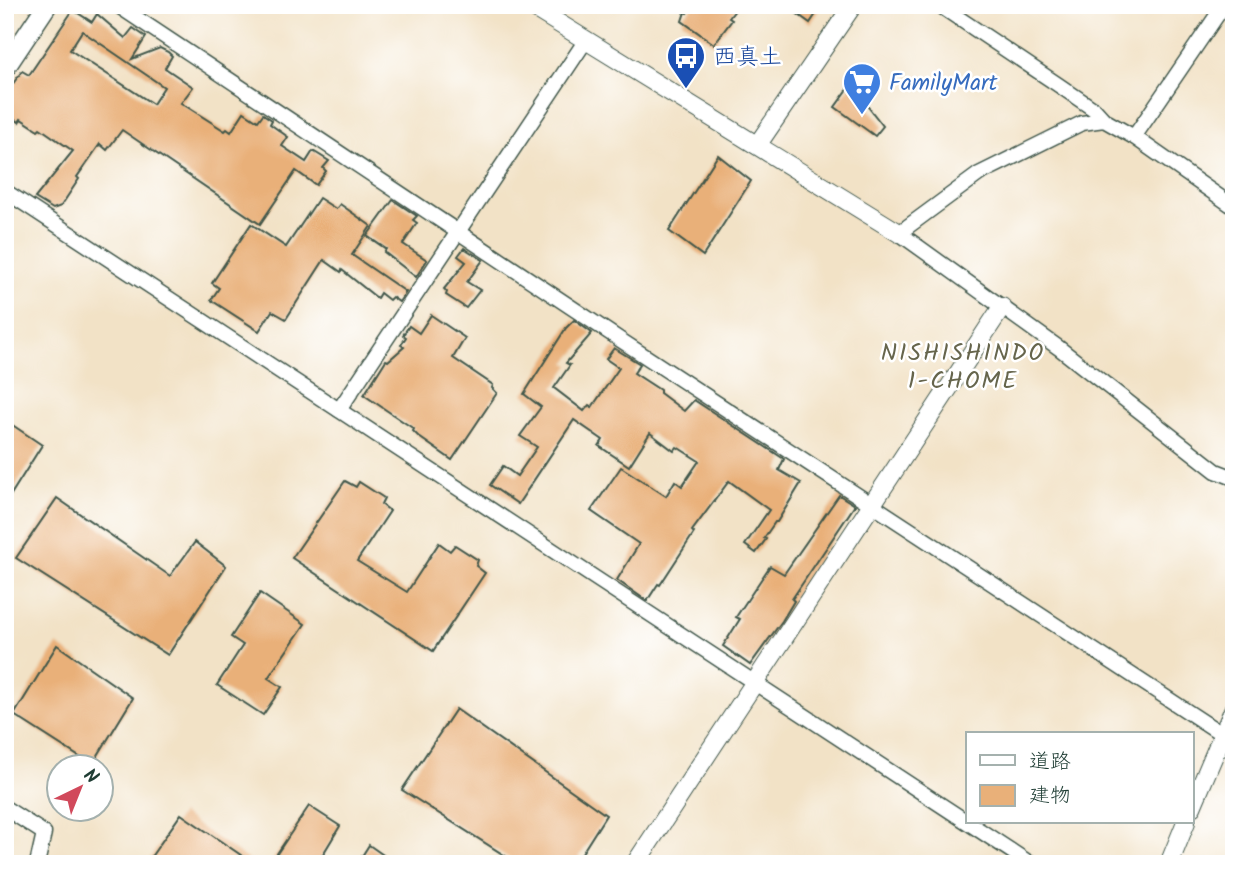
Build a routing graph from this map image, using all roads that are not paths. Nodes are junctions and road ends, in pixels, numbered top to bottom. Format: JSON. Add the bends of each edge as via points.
{"nodes":[{"id":1,"x":47,"y":5,"type":"edge"},
{"id":2,"x":117,"y":5,"type":"edge"},
{"id":3,"x":529,"y":5,"type":"edge"},
{"id":4,"x":853,"y":5,"type":"edge"},
{"id":5,"x":939,"y":5,"type":"edge"},
{"id":6,"x":1224,"y":5,"type":"edge"},
{"id":7,"x":586,"y":40,"type":"junction"},
{"id":8,"x":5,"y":68,"type":"edge"},
{"id":9,"x":1104,"y":120,"type":"junction"},
{"id":10,"x":1134,"y":137,"type":"junction"},
{"id":11,"x":758,"y":144,"type":"junction"},
{"id":12,"x":5,"y":191,"type":"edge"},
{"id":13,"x":1234,"y":207,"type":"edge"},
{"id":14,"x":458,"y":232,"type":"junction"},
{"id":15,"x":899,"y":233,"type":"junction"},
{"id":16,"x":1002,"y":307,"type":"junction"},
{"id":17,"x":339,"y":410,"type":"junction"},
{"id":18,"x":1234,"y":478,"type":"edge"},
{"id":19,"x":872,"y":504,"type":"junction"},
{"id":20,"x":754,"y":683,"type":"junction"},
{"id":21,"x":1234,"y":708,"type":"edge"},
{"id":22,"x":1228,"y":738,"type":"edge"},
{"id":23,"x":1194,"y":803,"type":"edge"},
{"id":24,"x":5,"y":808,"type":"edge"},
{"id":25,"x":966,"y":822,"type":"edge"},
{"id":26,"x":970,"y":824,"type":"edge"},
{"id":27,"x":1185,"y":824,"type":"edge"},
{"id":28,"x":637,"y":863,"type":"edge"},
{"id":29,"x":37,"y":864,"type":"edge"},
{"id":30,"x":1031,"y":864,"type":"edge"},
{"id":31,"x":1169,"y":864,"type":"edge"}],
"edges":[{"from":1,"to":8,"type":"main road"},
{"from":2,"to":14,"type":"street"},
{"from":3,"to":7,"type":"street"},
{"from":4,"to":11,"type":"street"},
{"from":5,"to":9,"type":"street"},
{"from":6,"to":10,"type":"street"},
{"from":7,"to":11,"type":"street"},
{"from":7,"to":14,"type":"street"},
{"from":9,"to":10,"type":"street"},
{"from":9,"to":15,"type":"street","via":[[1082,123],[979,174]]},
{"from":10,"to":13,"type":"street"},
{"from":11,"to":15,"type":"street"},
{"from":12,"to":17,"type":"street"},
{"from":14,"to":17,"type":"street"},
{"from":14,"to":19,"type":"street"},
{"from":15,"to":16,"type":"street"},
{"from":16,"to":18,"type":"street","via":[[1216,471]]},
{"from":16,"to":19,"type":"street"},
{"from":17,"to":20,"type":"street"},
{"from":19,"to":20,"type":"street"},
{"from":19,"to":22,"type":"street"},
{"from":20,"to":25,"type":"street"},
{"from":20,"to":28,"type":"street"},
{"from":21,"to":22,"type":"street"},
{"from":22,"to":23,"type":"street"},
{"from":24,"to":29,"type":"street","via":[[44,833]]},
{"from":26,"to":30,"type":"street"},
{"from":27,"to":31,"type":"street"}]}
